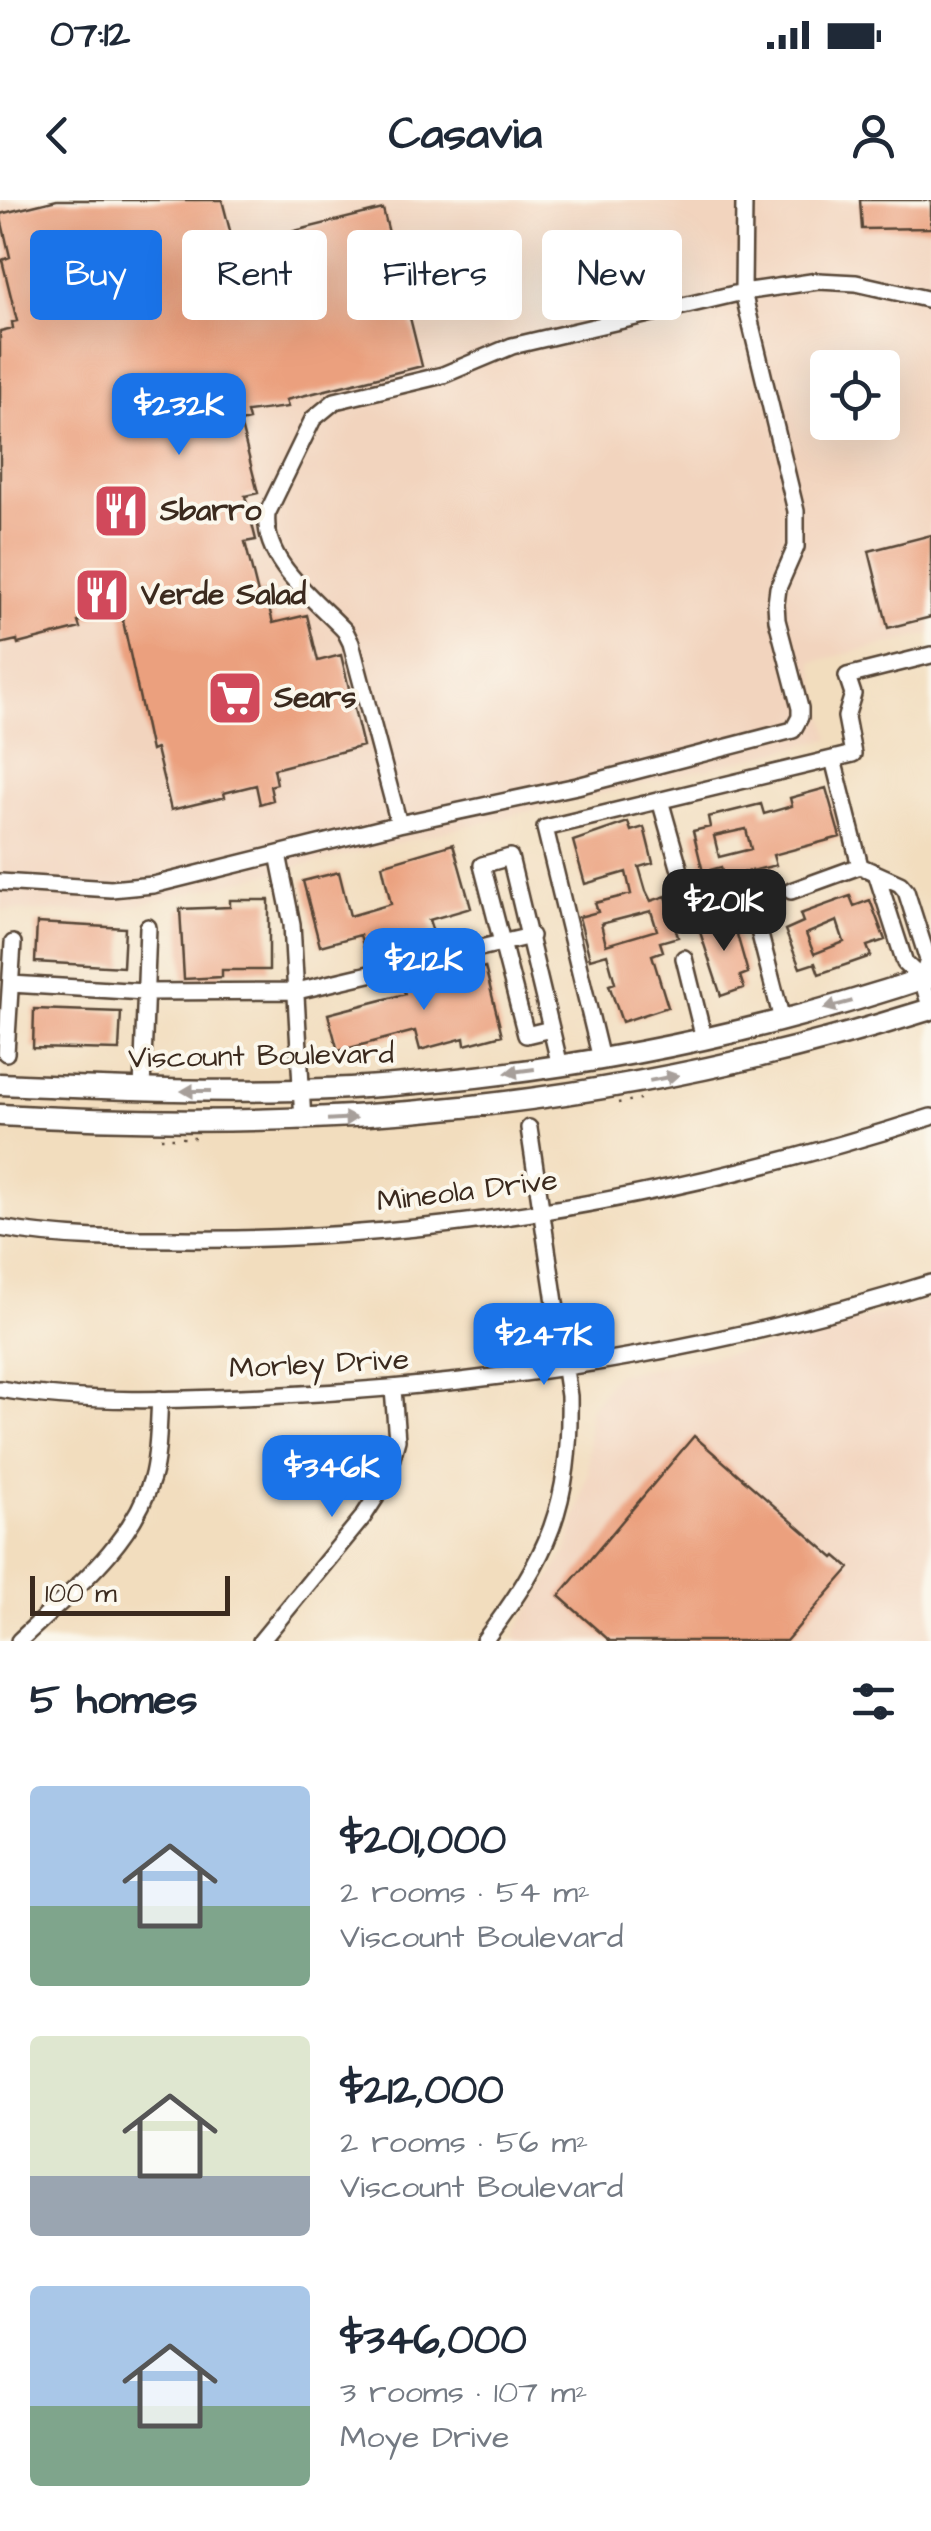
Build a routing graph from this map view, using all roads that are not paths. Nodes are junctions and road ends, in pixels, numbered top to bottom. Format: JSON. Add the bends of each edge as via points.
{"nodes":[{"id":1,"x":744,"y":200,"type":"edge"},
{"id":2,"x":743,"y":292,"type":"junction"},
{"id":3,"x":931,"y":300,"type":"edge"},
{"id":4,"x":931,"y":655,"type":"edge"},
{"id":5,"x":833,"y":759,"type":"junction"},
{"id":6,"x":660,"y":800,"type":"junction"},
{"id":7,"x":399,"y":824,"type":"junction"},
{"id":8,"x":278,"y":854,"type":"junction"},
{"id":9,"x":860,"y":866,"type":"junction"},
{"id":10,"x":679,"y":867,"type":"dead end"},
{"id":11,"x":877,"y":876,"type":"junction"},
{"id":12,"x":0,"y":882,"type":"edge"},
{"id":13,"x":791,"y":891,"type":"dead end"},
{"id":14,"x":757,"y":923,"type":"dead end"},
{"id":15,"x":148,"y":927,"type":"dead end"},
{"id":16,"x":920,"y":935,"type":"junction"},
{"id":17,"x":530,"y":936,"type":"junction"},
{"id":18,"x":503,"y":942,"type":"junction"},
{"id":19,"x":897,"y":942,"type":"junction"},
{"id":20,"x":13,"y":943,"type":"dead end"},
{"id":21,"x":684,"y":958,"type":"dead end"},
{"id":22,"x":926,"y":977,"type":"edge"},
{"id":23,"x":10,"y":984,"type":"junction"},
{"id":24,"x":146,"y":992,"type":"junction"},
{"id":25,"x":297,"y":992,"type":"junction"},
{"id":26,"x":931,"y":1009,"type":"edge"},
{"id":27,"x":782,"y":1020,"type":"junction"},
{"id":28,"x":551,"y":1029,"type":"junction"},
{"id":29,"x":704,"y":1039,"type":"junction"},
{"id":30,"x":6,"y":1053,"type":"dead end"},
{"id":31,"x":602,"y":1060,"type":"junction"},
{"id":32,"x":560,"y":1066,"type":"junction"},
{"id":33,"x":0,"y":1084,"type":"edge"},
{"id":34,"x":300,"y":1088,"type":"junction"},
{"id":35,"x":142,"y":1090,"type":"junction"},
{"id":36,"x":564,"y":1096,"type":"junction"},
{"id":37,"x":0,"y":1115,"type":"edge"},
{"id":38,"x":931,"y":1118,"type":"edge"},
{"id":39,"x":302,"y":1121,"type":"junction"},
{"id":40,"x":528,"y":1128,"type":"dead end"},
{"id":41,"x":540,"y":1211,"type":"junction"},
{"id":42,"x":0,"y":1228,"type":"edge"},
{"id":43,"x":931,"y":1283,"type":"edge"},
{"id":44,"x":563,"y":1368,"type":"junction"},
{"id":45,"x":0,"y":1388,"type":"edge"},
{"id":46,"x":393,"y":1390,"type":"junction"},
{"id":47,"x":160,"y":1400,"type":"junction"},
{"id":48,"x":19,"y":1641,"type":"edge"},
{"id":49,"x":261,"y":1641,"type":"edge"},
{"id":50,"x":484,"y":1641,"type":"edge"}],
"edges":[{"from":1,"to":2,"type":"street"},
{"from":2,"to":3,"type":"street","via":[[818,281]]},
{"from":2,"to":7,"type":"street","via":[[796,511],[796,547],[778,588],[776,620],[800,708],[798,724],[785,734]]},
{"from":2,"to":7,"type":"street","via":[[512,346],[443,375],[334,401],[313,420],[266,528],[272,552],[351,642]]},
{"from":4,"to":5,"type":"street","via":[[847,676],[853,754]]},
{"from":5,"to":6,"type":"street"},
{"from":5,"to":9,"type":"street"},
{"from":6,"to":10,"type":"street"},
{"from":6,"to":31,"type":"street","via":[[545,828]]},
{"from":7,"to":8,"type":"street"},
{"from":8,"to":12,"type":"street","via":[[129,889]]},
{"from":8,"to":25,"type":"street"},
{"from":9,"to":11,"type":"street"},
{"from":9,"to":13,"type":"street"},
{"from":11,"to":16,"type":"street","via":[[906,891]]},
{"from":11,"to":19,"type":"street"},
{"from":14,"to":27,"type":"street"},
{"from":15,"to":24,"type":"street"},
{"from":16,"to":19,"type":"street"},
{"from":16,"to":22,"type":"street"},
{"from":17,"to":18,"type":"street"},
{"from":17,"to":18,"type":"street","via":[[510,857],[482,864]]},
{"from":17,"to":28,"type":"street"},
{"from":18,"to":25,"type":"street"},
{"from":18,"to":28,"type":"street","via":[[526,1035]]},
{"from":19,"to":22,"type":"street","via":[[905,963]]},
{"from":20,"to":23,"type":"street"},
{"from":21,"to":29,"type":"street"},
{"from":22,"to":26,"type":"street"},
{"from":22,"to":27,"type":"main road","name":"Viscount Boulevard","one_way":true},
{"from":23,"to":24,"type":"street"},
{"from":23,"to":30,"type":"street"},
{"from":24,"to":25,"type":"street"},
{"from":24,"to":35,"type":"street"},
{"from":25,"to":34,"type":"street"},
{"from":36,"to":26,"type":"main road","name":"Viscount Boulevard","one_way":true,"via":[[749,1060]]},
{"from":27,"to":29,"type":"main road","name":"Viscount Boulevard"},
{"from":28,"to":32,"type":"street"},
{"from":29,"to":31,"type":"main road","name":"Viscount Boulevard"},
{"from":31,"to":32,"type":"main road","name":"Viscount Boulevard"},
{"from":32,"to":34,"type":"main road","name":"Viscount Boulevard","one_way":true},
{"from":32,"to":36,"type":"main road"},
{"from":33,"to":35,"type":"main road","name":"Viscount Boulevard"},
{"from":34,"to":35,"type":"main road","name":"Viscount Boulevard","one_way":true},
{"from":34,"to":39,"type":"street"},
{"from":39,"to":36,"type":"main road","name":"Viscount Boulevard","one_way":true},
{"from":37,"to":39,"type":"main road","name":"Viscount Boulevard"},
{"from":38,"to":41,"type":"street","name":"Mineola Drive","via":[[744,1171]]},
{"from":40,"to":41,"type":"street"},
{"from":41,"to":42,"type":"street","name":"Mineola Drive","via":[[243,1240]]},
{"from":41,"to":44,"type":"street"},
{"from":43,"to":44,"type":"street","name":"Morley Drive","via":[[819,1316]]},
{"from":44,"to":46,"type":"street","name":"Morley Drive"},
{"from":44,"to":50,"type":"street","via":[[570,1438],[562,1502],[540,1560]]},
{"from":45,"to":47,"type":"street","name":"Morley Drive"},
{"from":46,"to":47,"type":"street","name":"Morley Drive"},
{"from":46,"to":49,"type":"street","via":[[396,1440],[386,1483]]},
{"from":47,"to":48,"type":"street","via":[[152,1478],[132,1520],[115,1546]]}]}
